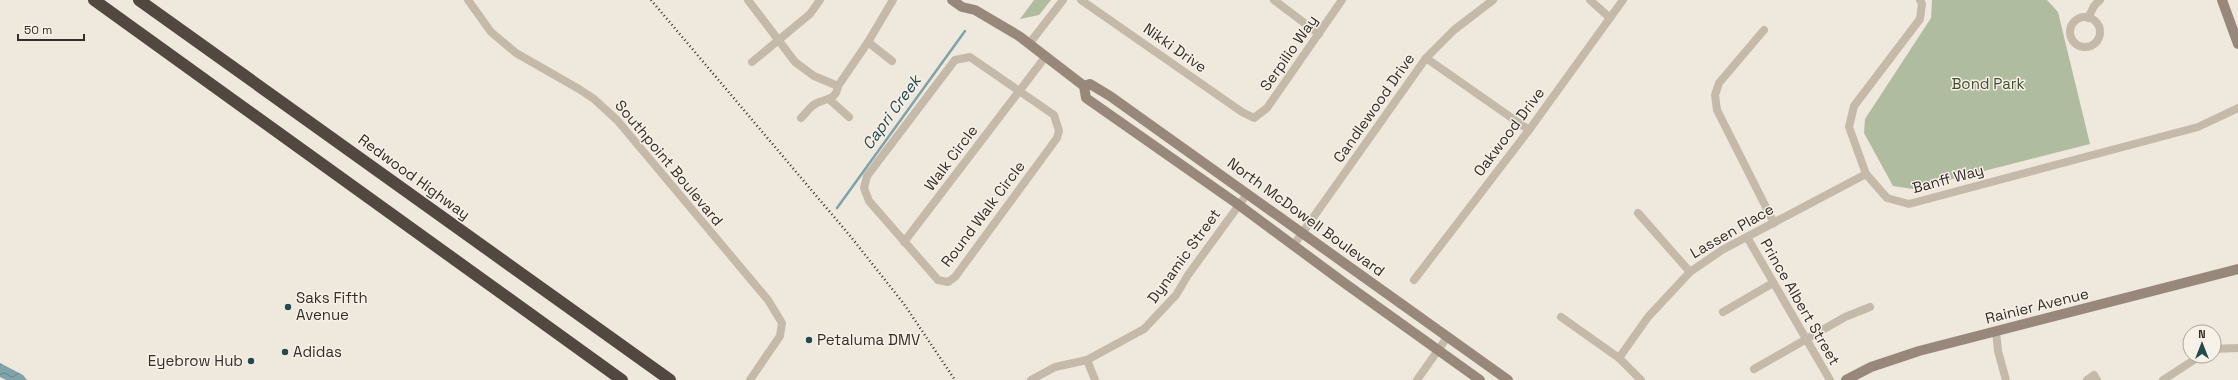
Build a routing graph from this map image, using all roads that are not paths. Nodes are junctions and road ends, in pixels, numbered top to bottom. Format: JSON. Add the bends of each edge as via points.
{"nodes":[{"id":1,"x":94,"y":0,"type":"edge"},
{"id":2,"x":139,"y":0,"type":"edge"},
{"id":3,"x":468,"y":0,"type":"edge"},
{"id":4,"x":748,"y":0,"type":"edge"},
{"id":5,"x":820,"y":0,"type":"edge"},
{"id":6,"x":893,"y":0,"type":"edge"},
{"id":7,"x":952,"y":0,"type":"edge"},
{"id":8,"x":968,"y":0,"type":"edge"},
{"id":9,"x":1063,"y":0,"type":"edge"},
{"id":10,"x":1081,"y":0,"type":"edge"},
{"id":11,"x":1274,"y":0,"type":"edge"},
{"id":12,"x":1342,"y":0,"type":"edge"},
{"id":13,"x":1493,"y":0,"type":"edge"},
{"id":14,"x":1590,"y":0,"type":"edge"},
{"id":15,"x":1623,"y":0,"type":"edge"},
{"id":16,"x":1920,"y":0,"type":"edge"},
{"id":17,"x":2100,"y":0,"type":"edge"},
{"id":18,"x":2222,"y":0,"type":"edge"},
{"id":19,"x":974,"y":10,"type":"junction"},
{"id":20,"x":1610,"y":18,"type":"junction"},
{"id":21,"x":2088,"y":18,"type":"dead end"},
{"id":22,"x":1764,"y":30,"type":"dead end"},
{"id":23,"x":1319,"y":34,"type":"junction"},
{"id":24,"x":778,"y":39,"type":"junction"},
{"id":25,"x":868,"y":42,"type":"junction"},
{"id":26,"x":1029,"y":44,"type":"junction"},
{"id":27,"x":2238,"y":44,"type":"edge"},
{"id":28,"x":1046,"y":56,"type":"junction"},
{"id":29,"x":1426,"y":58,"type":"junction"},
{"id":30,"x":892,"y":61,"type":"dead end"},
{"id":31,"x":752,"y":62,"type":"dead end"},
{"id":32,"x":838,"y":86,"type":"junction"},
{"id":33,"x":1084,"y":86,"type":"junction"},
{"id":34,"x":1019,"y":90,"type":"junction"},
{"id":35,"x":830,"y":100,"type":"junction"},
{"id":36,"x":2238,"y":108,"type":"edge"},
{"id":37,"x":849,"y":117,"type":"dead end"},
{"id":38,"x":801,"y":118,"type":"dead end"},
{"id":39,"x":1254,"y":118,"type":"joint"},
{"id":40,"x":1529,"y":130,"type":"junction"},
{"id":41,"x":1866,"y":174,"type":"junction"},
{"id":42,"x":1247,"y":194,"type":"junction"},
{"id":43,"x":1239,"y":205,"type":"junction"},
{"id":44,"x":1638,"y":213,"type":"dead end"},
{"id":45,"x":1774,"y":223,"type":"junction"},
{"id":46,"x":1302,"y":234,"type":"junction"},
{"id":47,"x":1747,"y":237,"type":"junction"},
{"id":48,"x":904,"y":242,"type":"junction"},
{"id":49,"x":1293,"y":246,"type":"junction"},
{"id":50,"x":2238,"y":269,"type":"edge"},
{"id":51,"x":1690,"y":272,"type":"junction"},
{"id":52,"x":1414,"y":280,"type":"dead end"},
{"id":53,"x":1773,"y":283,"type":"junction"},
{"id":54,"x":1870,"y":307,"type":"dead end"},
{"id":55,"x":1723,"y":312,"type":"dead end"},
{"id":56,"x":1561,"y":317,"type":"dead end"},
{"id":57,"x":1996,"y":331,"type":"junction"},
{"id":58,"x":1448,"y":336,"type":"junction"},
{"id":59,"x":1806,"y":339,"type":"junction"},
{"id":60,"x":2238,"y":348,"type":"edge"},
{"id":61,"x":2222,"y":349,"type":"edge"},
{"id":62,"x":1438,"y":351,"type":"junction"},
{"id":63,"x":1618,"y":358,"type":"junction"},
{"id":64,"x":1086,"y":360,"type":"junction"},
{"id":65,"x":2188,"y":364,"type":"edge"},
{"id":66,"x":1754,"y":369,"type":"dead end"},
{"id":67,"x":622,"y":380,"type":"edge"},
{"id":68,"x":670,"y":380,"type":"edge"},
{"id":69,"x":750,"y":380,"type":"edge"},
{"id":70,"x":1031,"y":380,"type":"edge"},
{"id":71,"x":1095,"y":380,"type":"edge"},
{"id":72,"x":1417,"y":380,"type":"edge"},
{"id":73,"x":1480,"y":380,"type":"edge"},
{"id":74,"x":1508,"y":380,"type":"edge"},
{"id":75,"x":1641,"y":380,"type":"edge"},
{"id":76,"x":1830,"y":380,"type":"edge"},
{"id":77,"x":1846,"y":380,"type":"edge"},
{"id":78,"x":2006,"y":380,"type":"edge"},
{"id":79,"x":2087,"y":380,"type":"edge"},
{"id":80,"x":2097,"y":380,"type":"edge"},
{"id":81,"x":2163,"y":380,"type":"edge"}],
"edges":[{"from":1,"to":67,"type":"highway"},
{"from":2,"to":68,"type":"highway","name":"Redwood Highway"},
{"from":3,"to":69,"type":"street","name":"Southpoint Boulevard","via":[[491,32],[516,53],[579,88],[617,120],[768,300],[782,324],[780,336]]},
{"from":4,"to":24,"type":"street"},
{"from":5,"to":24,"type":"street","via":[[810,14]]},
{"from":6,"to":25,"type":"street"},
{"from":7,"to":19,"type":"main road","name":"North McDowell Boulevard","via":[[962,7]]},
{"from":8,"to":19,"type":"main road","name":"North McDowell Boulevard"},
{"from":9,"to":26,"type":"street"},
{"from":10,"to":39,"type":"street","name":"Nikki Drive"},
{"from":11,"to":23,"type":"street"},
{"from":12,"to":23,"type":"street","name":"Serpilio Way"},
{"from":13,"to":29,"type":"street","name":"Candlewood Drive","via":[[1454,30]]},
{"from":14,"to":20,"type":"street"},
{"from":15,"to":20,"type":"street","name":"Oakwood Drive"},
{"from":16,"to":41,"type":"street","name":"Banff Way","via":[[1920,19],[1854,106],[1849,127]]},
{"from":17,"to":21,"type":"street"},
{"from":18,"to":27,"type":"main road"},
{"from":19,"to":26,"type":"main road","name":"North McDowell Boulevard"},
{"from":20,"to":40,"type":"street","name":"Oakwood Drive"},
{"from":22,"to":45,"type":"street","via":[[1719,83],[1715,95],[1718,110]]},
{"from":23,"to":39,"type":"street","name":"Serpilio Way","via":[[1267,108]]},
{"from":24,"to":31,"type":"street"},
{"from":24,"to":32,"type":"street","via":[[795,62],[814,76]]},
{"from":25,"to":30,"type":"street"},
{"from":25,"to":32,"type":"street"},
{"from":26,"to":28,"type":"main road","name":"North McDowell Boulevard"},
{"from":28,"to":33,"type":"main road","name":"North McDowell Boulevard"},
{"from":28,"to":34,"type":"street"},
{"from":29,"to":40,"type":"street"},
{"from":29,"to":46,"type":"street","name":"Candlewood Drive"},
{"from":32,"to":35,"type":"street"},
{"from":33,"to":42,"type":"main road","name":"North McDowell Boulevard","via":[[1090,84],[1110,96]]},
{"from":33,"to":43,"type":"main road","name":"North McDowell Boulevard","via":[[1086,98]]},
{"from":34,"to":48,"type":"street","name":"Walk Circle"},
{"from":34,"to":48,"type":"street","name":"Round Walk Circle","via":[[970,57],[955,60],[881,157],[867,176],[864,188],[869,201]]},
{"from":34,"to":48,"type":"street","name":"Round Walk Circle","via":[[1054,115],[1059,130],[1057,138],[955,277],[948,282],[938,280]]},
{"from":35,"to":37,"type":"street"},
{"from":35,"to":38,"type":"street","via":[[814,104]]},
{"from":36,"to":41,"type":"street","name":"Banff Way","via":[[2198,127],[1909,204],[1887,198]]},
{"from":40,"to":52,"type":"street","name":"Oakwood Drive"},
{"from":41,"to":45,"type":"street","name":"Lassen Place"},
{"from":42,"to":43,"type":"street","name":"Dynamic Street"},
{"from":42,"to":46,"type":"main road","name":"North McDowell Boulevard"},
{"from":43,"to":49,"type":"main road","name":"North McDowell Boulevard"},
{"from":43,"to":64,"type":"street","name":"Dynamic Street","via":[[1176,295],[1148,325]]},
{"from":44,"to":51,"type":"street"},
{"from":45,"to":47,"type":"street","name":"Lassen Place"},
{"from":46,"to":49,"type":"street","name":"Candlewood Drive"},
{"from":46,"to":58,"type":"main road","name":"North McDowell Boulevard"},
{"from":47,"to":51,"type":"street","name":"Lassen Place","via":[[1722,250]]},
{"from":47,"to":53,"type":"street","name":"Prince Albert Street"},
{"from":49,"to":62,"type":"main road","name":"North McDowell Boulevard"},
{"from":50,"to":57,"type":"main road","name":"Rainier Avenue"},
{"from":51,"to":63,"type":"street","name":"Lassen Place","via":[[1648,317]]},
{"from":53,"to":55,"type":"street"},
{"from":53,"to":59,"type":"street","name":"Prince Albert Street"},
{"from":54,"to":59,"type":"street"},
{"from":56,"to":63,"type":"street"},
{"from":57,"to":77,"type":"main road","name":"Rainier Avenue","via":[[1919,351],[1871,367]]},
{"from":57,"to":78,"type":"street","via":[[1998,351]]},
{"from":58,"to":62,"type":"street"},
{"from":58,"to":74,"type":"main road","name":"North McDowell Boulevard"},
{"from":59,"to":66,"type":"street"},
{"from":59,"to":76,"type":"street","name":"Prince Albert Street"},
{"from":60,"to":61,"type":"street"},
{"from":62,"to":72,"type":"street"},
{"from":62,"to":73,"type":"main road","name":"North McDowell Boulevard"},
{"from":63,"to":75,"type":"street"},
{"from":64,"to":70,"type":"street","name":"Dynamic Street","via":[[1056,367]]},
{"from":64,"to":71,"type":"street"},
{"from":65,"to":81,"type":"street"},
{"from":79,"to":80,"type":"street","via":[[2094,375]]}]}
